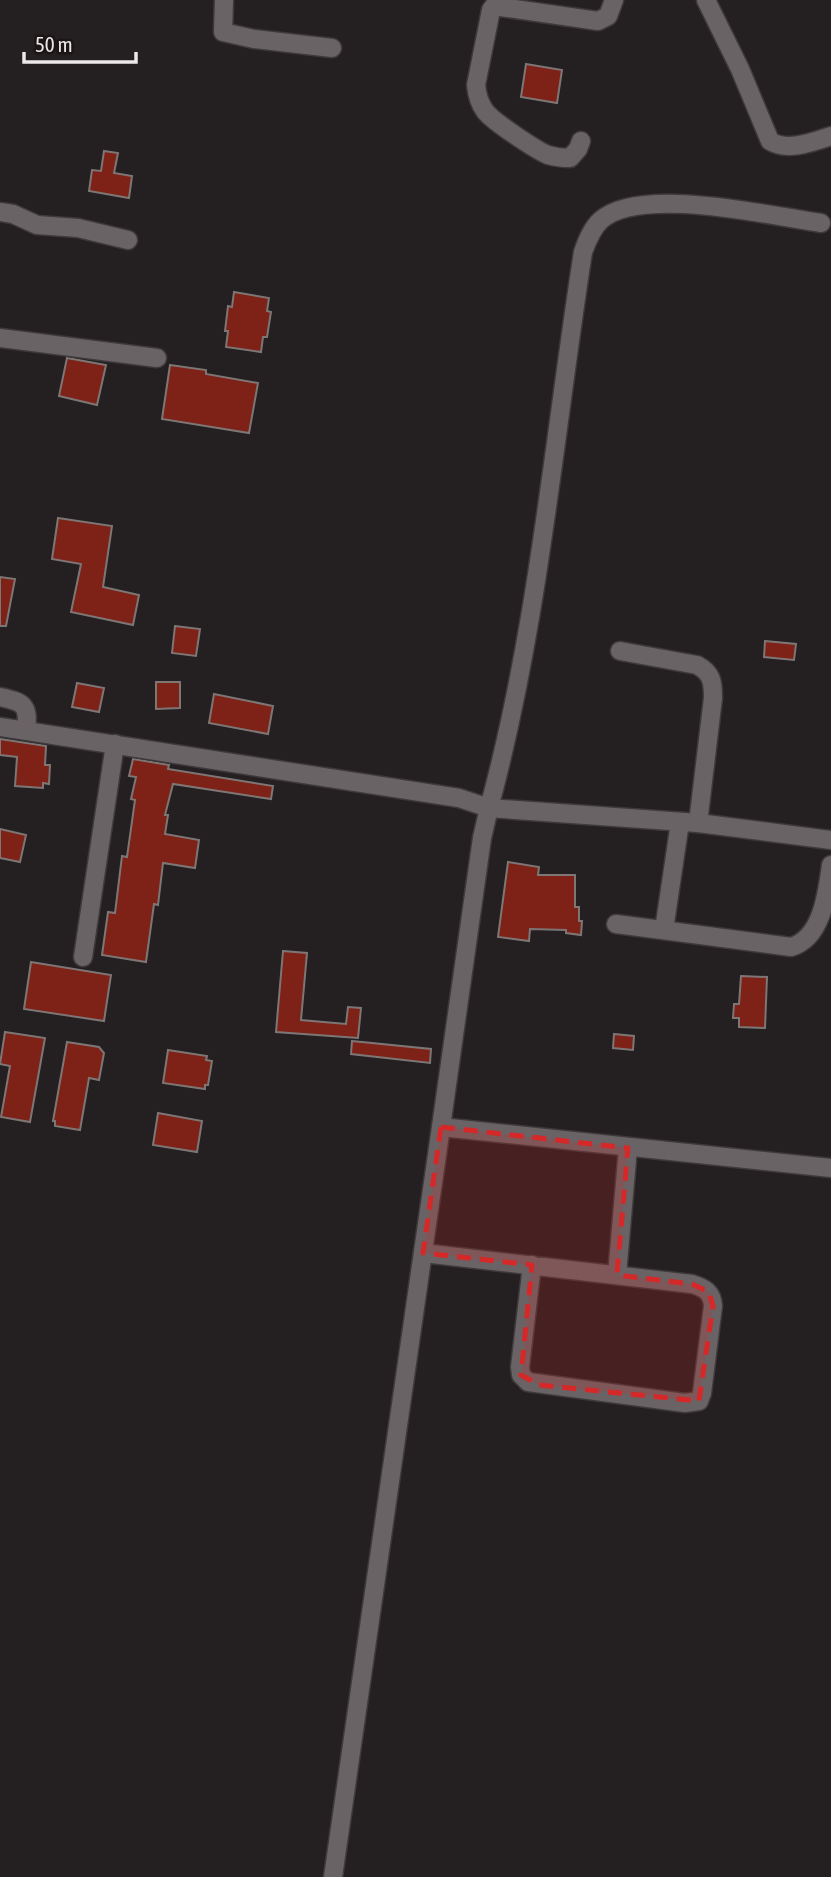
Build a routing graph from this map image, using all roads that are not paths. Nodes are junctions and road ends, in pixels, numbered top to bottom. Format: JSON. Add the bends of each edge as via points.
{"nodes":[{"id":1,"x":224,"y":0,"type":"edge"},
{"id":2,"x":614,"y":0,"type":"edge"},
{"id":3,"x":706,"y":0,"type":"edge"},
{"id":4,"x":332,"y":48,"type":"dead end"},
{"id":5,"x":831,"y":136,"type":"edge"},
{"id":6,"x":581,"y":141,"type":"dead end"},
{"id":7,"x":0,"y":212,"type":"edge"},
{"id":8,"x":821,"y":223,"type":"dead end"},
{"id":9,"x":128,"y":240,"type":"dead end"},
{"id":10,"x":0,"y":338,"type":"edge"},
{"id":11,"x":157,"y":358,"type":"dead end"},
{"id":12,"x":620,"y":651,"type":"dead end"},
{"id":13,"x":0,"y":697,"type":"edge"},
{"id":14,"x":0,"y":727,"type":"edge"},
{"id":15,"x":26,"y":730,"type":"junction"},
{"id":16,"x":115,"y":744,"type":"junction"},
{"id":17,"x":489,"y":808,"type":"junction"},
{"id":18,"x":680,"y":822,"type":"junction"},
{"id":19,"x":698,"y":823,"type":"junction"},
{"id":20,"x":831,"y":840,"type":"edge"},
{"id":21,"x":831,"y":865,"type":"edge"},
{"id":22,"x":616,"y":924,"type":"dead end"},
{"id":23,"x":664,"y":930,"type":"junction"},
{"id":24,"x":83,"y":957,"type":"dead end"},
{"id":25,"x":441,"y":1127,"type":"junction"},
{"id":26,"x":628,"y":1148,"type":"junction"},
{"id":27,"x":831,"y":1168,"type":"edge"},
{"id":28,"x":423,"y":1253,"type":"junction"},
{"id":29,"x":532,"y":1265,"type":"junction"},
{"id":30,"x":617,"y":1275,"type":"junction"},
{"id":31,"x":333,"y":1877,"type":"edge"}],
"edges":[{"from":1,"to":4,"type":"street","via":[[223,32]]},
{"from":2,"to":6,"type":"street","via":[[608,16],[598,22],[511,7],[491,9],[476,85],[483,109],[552,156],[570,158]]},
{"from":3,"to":5,"type":"street","via":[[770,141],[784,146]]},
{"from":7,"to":9,"type":"street","via":[[37,225],[78,228]]},
{"from":8,"to":17,"type":"street","via":[[678,203],[626,207],[600,220],[593,230],[583,252],[508,740]]},
{"from":10,"to":11,"type":"street"},
{"from":12,"to":19,"type":"street","via":[[708,671],[713,698]]},
{"from":13,"to":15,"type":"street","via":[[18,701],[26,709]]},
{"from":14,"to":15,"type":"street"},
{"from":15,"to":16,"type":"street"},
{"from":16,"to":17,"type":"street","via":[[458,798]]},
{"from":16,"to":24,"type":"street"},
{"from":17,"to":18,"type":"street"},
{"from":17,"to":25,"type":"street"},
{"from":18,"to":19,"type":"street"},
{"from":18,"to":23,"type":"street"},
{"from":19,"to":20,"type":"street"},
{"from":21,"to":23,"type":"street","via":[[824,903],[802,944],[791,947]]},
{"from":22,"to":23,"type":"street"},
{"from":25,"to":26,"type":"street"},
{"from":25,"to":28,"type":"street"},
{"from":26,"to":27,"type":"street"},
{"from":26,"to":30,"type":"street"},
{"from":28,"to":29,"type":"street"},
{"from":28,"to":31,"type":"street"},
{"from":29,"to":30,"type":"street"},
{"from":29,"to":30,"type":"street","via":[[520,1367],[528,1382],[685,1403],[699,1401],[713,1298],[704,1287],[692,1284]]}]}
